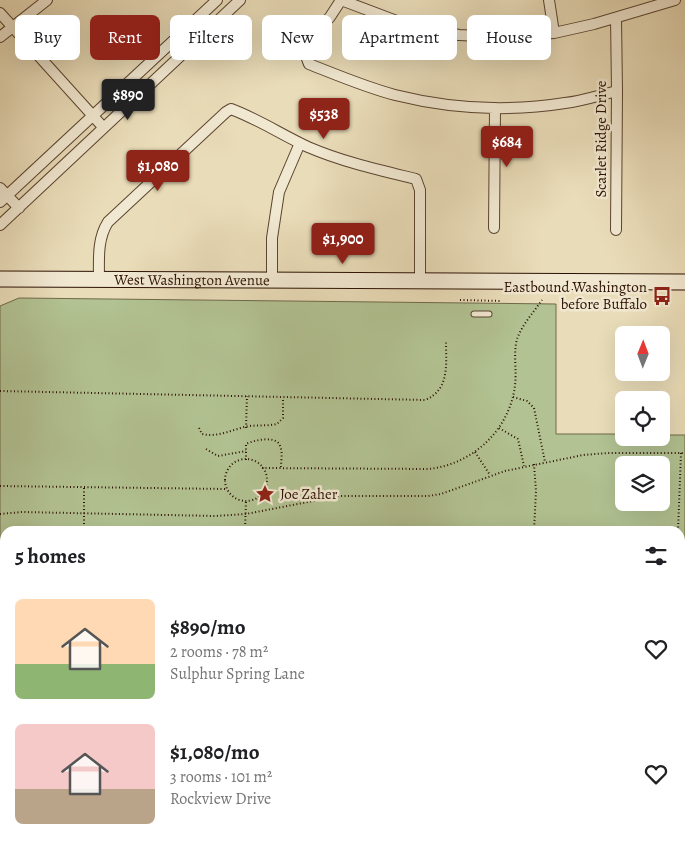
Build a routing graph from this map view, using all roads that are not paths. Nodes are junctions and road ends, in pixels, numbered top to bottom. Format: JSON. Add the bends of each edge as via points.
{"nodes":[{"id":1,"x":47,"y":0,"type":"edge"},
{"id":2,"x":217,"y":0,"type":"edge"},
{"id":3,"x":240,"y":0,"type":"edge"},
{"id":4,"x":341,"y":0,"type":"edge"},
{"id":5,"x":548,"y":0,"type":"edge"},
{"id":6,"x":675,"y":0,"type":"edge"},
{"id":7,"x":0,"y":13,"type":"edge"},
{"id":8,"x":616,"y":18,"type":"junction"},
{"id":9,"x":13,"y":27,"type":"junction"},
{"id":10,"x":554,"y":33,"type":"junction"},
{"id":11,"x":0,"y":37,"type":"edge"},
{"id":12,"x":617,"y":91,"type":"junction"},
{"id":13,"x":495,"y":109,"type":"junction"},
{"id":14,"x":93,"y":117,"type":"junction"},
{"id":15,"x":103,"y":128,"type":"junction"},
{"id":16,"x":300,"y":143,"type":"junction"},
{"id":17,"x":2,"y":195,"type":"edge"},
{"id":18,"x":19,"y":208,"type":"junction"},
{"id":19,"x":0,"y":225,"type":"edge"},
{"id":20,"x":494,"y":228,"type":"dead end"},
{"id":21,"x":616,"y":230,"type":"dead end"},
{"id":22,"x":0,"y":279,"type":"edge"},
{"id":23,"x":100,"y":280,"type":"junction"},
{"id":24,"x":272,"y":280,"type":"junction"},
{"id":25,"x":420,"y":281,"type":"junction"},
{"id":26,"x":685,"y":282,"type":"edge"},
{"id":27,"x":474,"y":314,"type":"dead end"},
{"id":28,"x":489,"y":314,"type":"dead end"}],
"edges":[{"from":1,"to":9,"type":"street"},
{"from":2,"to":14,"type":"street"},
{"from":3,"to":15,"type":"street"},
{"from":4,"to":10,"type":"street","via":[[410,26],[459,35],[502,37]]},
{"from":4,"to":13,"type":"street","via":[[307,42],[304,51],[309,64],[394,95],[445,105]]},
{"from":5,"to":10,"type":"street"},
{"from":6,"to":8,"type":"street"},
{"from":7,"to":9,"type":"street"},
{"from":8,"to":10,"type":"street"},
{"from":8,"to":12,"type":"street","name":"Scarlet Ridge Drive"},
{"from":9,"to":11,"type":"street"},
{"from":9,"to":14,"type":"street"},
{"from":12,"to":13,"type":"street","via":[[566,103]]},
{"from":12,"to":21,"type":"street","name":"Scarlet Ridge Drive"},
{"from":13,"to":20,"type":"street"},
{"from":14,"to":15,"type":"street"},
{"from":14,"to":17,"type":"street"},
{"from":15,"to":18,"type":"street"},
{"from":16,"to":23,"type":"street","via":[[244,114],[231,110],[226,112],[108,222],[100,242]]},
{"from":16,"to":24,"type":"street","via":[[279,192],[272,238]]},
{"from":16,"to":25,"type":"street","via":[[357,165],[416,179],[420,190]]},
{"from":17,"to":18,"type":"street"},
{"from":18,"to":19,"type":"street"},
{"from":22,"to":23,"type":"main road","name":"West Washington Avenue"},
{"from":23,"to":24,"type":"main road","name":"West Washington Avenue"},
{"from":24,"to":25,"type":"main road","name":"West Washington Avenue"},
{"from":25,"to":26,"type":"main road","name":"West Washington Avenue"},
{"from":27,"to":28,"type":"lane"}]}
